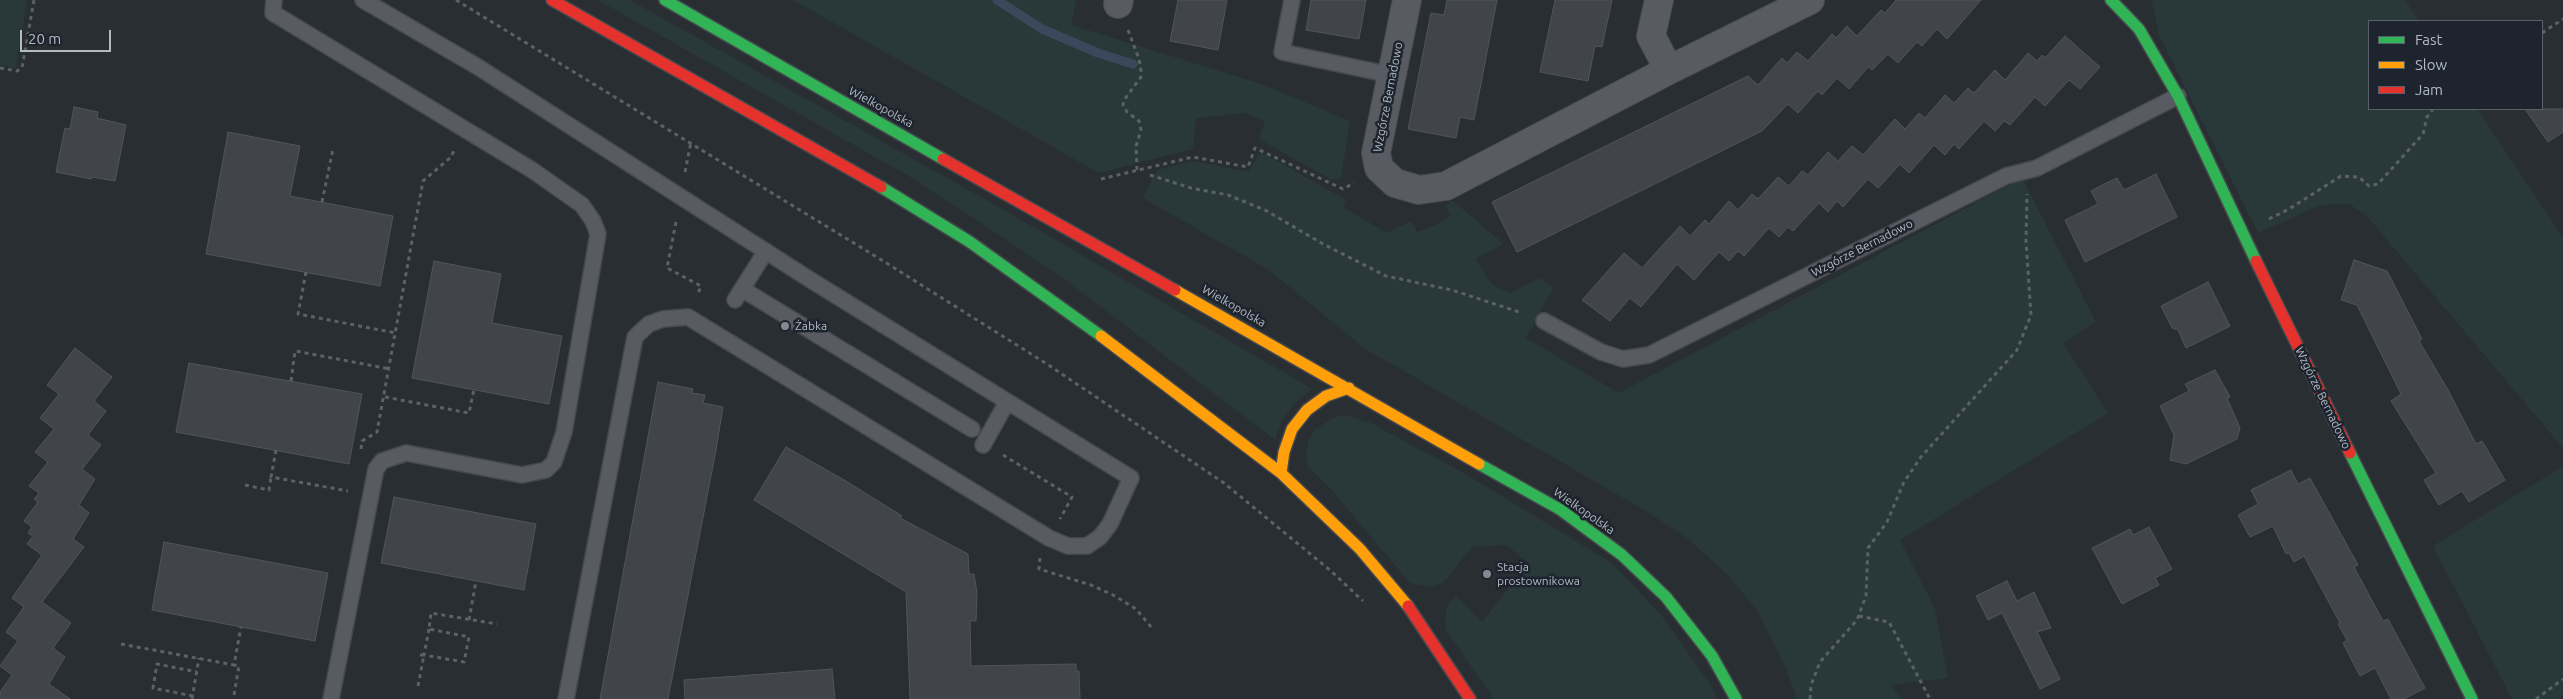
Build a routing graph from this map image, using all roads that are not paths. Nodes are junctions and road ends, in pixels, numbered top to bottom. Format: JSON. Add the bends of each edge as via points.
{"nodes":[{"id":1,"x":274,"y":0,"type":"edge"},
{"id":2,"x":363,"y":0,"type":"edge"},
{"id":3,"x":552,"y":0,"type":"edge"},
{"id":4,"x":665,"y":0,"type":"edge"},
{"id":5,"x":1292,"y":0,"type":"edge"},
{"id":6,"x":1407,"y":0,"type":"edge"},
{"id":7,"x":1659,"y":0,"type":"edge"},
{"id":8,"x":1810,"y":0,"type":"edge"},
{"id":9,"x":2111,"y":0,"type":"edge"},
{"id":10,"x":1669,"y":70,"type":"junction"},
{"id":11,"x":1392,"y":75,"type":"junction"},
{"id":12,"x":2178,"y":96,"type":"junction"},
{"id":13,"x":766,"y":251,"type":"junction"},
{"id":14,"x":1544,"y":321,"type":"road end"},
{"id":15,"x":1349,"y":388,"type":"junction"},
{"id":16,"x":1008,"y":402,"type":"junction"},
{"id":17,"x":1281,"y":473,"type":"junction"},
{"id":18,"x":331,"y":699,"type":"edge"},
{"id":19,"x":566,"y":699,"type":"edge"},
{"id":20,"x":1470,"y":699,"type":"edge"},
{"id":21,"x":1736,"y":699,"type":"edge"},
{"id":22,"x":2472,"y":699,"type":"edge"}],
"edges":[{"from":1,"to":18,"type":"lane","via":[[273,13],[532,170],[582,205],[598,234],[564,432],[554,462],[546,470],[522,475],[406,453],[382,461],[376,468]]},
{"from":2,"to":13,"type":"lane","via":[[478,67]]},
{"from":3,"to":17,"type":"main road","via":[[846,166],[970,242],[1068,311]]},
{"from":4,"to":15,"type":"main road","name":"Wielkopolska"},
{"from":5,"to":11,"type":"lane","via":[[1282,52]]},
{"from":6,"to":11,"type":"street","name":"Wzgórze Bernadowo"},
{"from":7,"to":10,"type":"street","via":[[1651,36]]},
{"from":8,"to":10,"type":"street","name":"Wzgórze Bernadowo"},
{"from":9,"to":12,"type":"main road","name":"Wzgórze Bernadowo","via":[[2139,29]]},
{"from":10,"to":11,"type":"street","name":"Wzgórze Bernadowo","via":[[1446,186],[1420,190],[1395,183],[1379,168],[1376,153]]},
{"from":12,"to":14,"type":"lane","name":"Wzgórze Bernadowo","via":[[2036,168],[2006,176],[1649,355],[1623,359],[1601,352]]},
{"from":12,"to":22,"type":"main road","name":"Wzgórze Bernadowo"},
{"from":13,"to":16,"type":"lane"},
{"from":13,"to":16,"type":"lane","via":[[738,294],[985,441]]},
{"from":15,"to":17,"type":"main road","via":[[1326,396],[1307,410],[1292,429]]},
{"from":15,"to":21,"type":"main road","name":"Wielkopolska","via":[[1561,510],[1622,555],[1666,597],[1712,656]]},
{"from":16,"to":19,"type":"lane","via":[[1131,478],[1110,524],[1087,546],[1068,546],[1049,538],[688,317],[649,324],[634,337]]},
{"from":17,"to":20,"type":"main road","via":[[1360,549],[1418,618]]}]}
